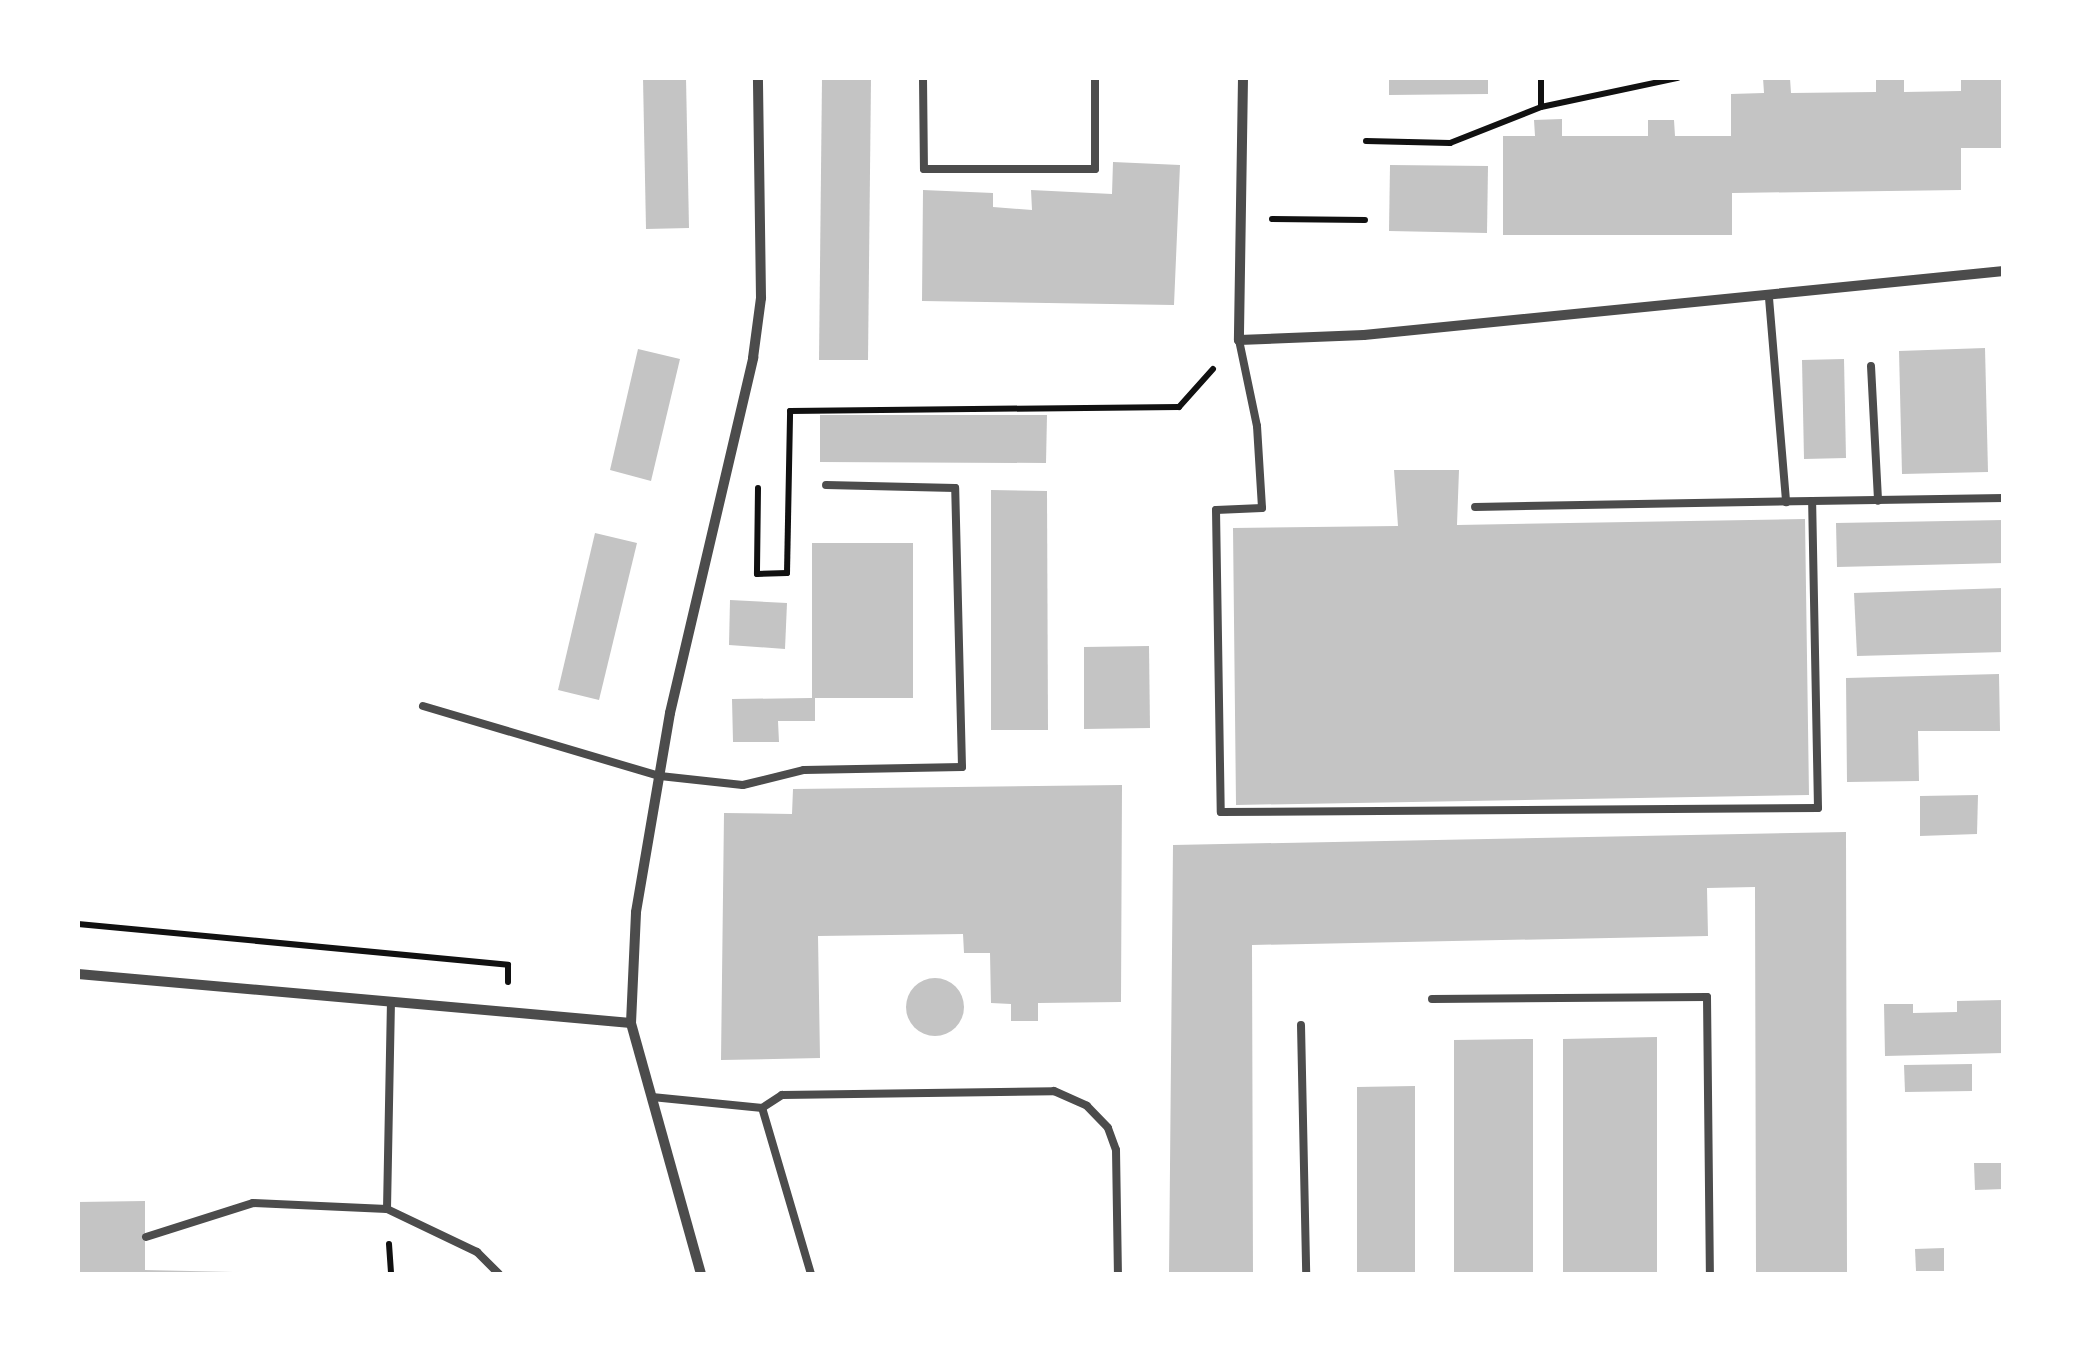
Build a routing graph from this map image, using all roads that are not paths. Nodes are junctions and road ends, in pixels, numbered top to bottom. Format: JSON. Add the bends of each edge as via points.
{"nodes":[{"id":1,"x":758,"y":78,"type":"edge"},
{"id":2,"x":923,"y":78,"type":"edge"},
{"id":3,"x":1095,"y":78,"type":"edge"},
{"id":4,"x":1244,"y":78,"type":"edge"},
{"id":5,"x":2004,"y":271,"type":"edge"},
{"id":6,"x":1768,"y":298,"type":"junction"},
{"id":7,"x":1239,"y":340,"type":"junction"},
{"id":8,"x":1871,"y":366,"type":"dead end"},
{"id":9,"x":826,"y":485,"type":"dead end"},
{"id":10,"x":2004,"y":498,"type":"edge"},
{"id":11,"x":1812,"y":501,"type":"junction"},
{"id":12,"x":1786,"y":502,"type":"junction"},
{"id":13,"x":1878,"y":502,"type":"junction"},
{"id":14,"x":1476,"y":507,"type":"dead end"},
{"id":15,"x":423,"y":706,"type":"dead end"},
{"id":16,"x":660,"y":776,"type":"junction"},
{"id":17,"x":78,"y":974,"type":"edge"},
{"id":18,"x":1432,"y":999,"type":"dead end"},
{"id":19,"x":391,"y":1002,"type":"junction"},
{"id":20,"x":632,"y":1023,"type":"junction"},
{"id":21,"x":1301,"y":1024,"type":"dead end"},
{"id":22,"x":652,"y":1097,"type":"junction"},
{"id":23,"x":762,"y":1108,"type":"junction"},
{"id":24,"x":387,"y":1209,"type":"junction"},
{"id":25,"x":146,"y":1237,"type":"dead end"},
{"id":26,"x":499,"y":1274,"type":"edge"},
{"id":27,"x":701,"y":1274,"type":"edge"},
{"id":28,"x":810,"y":1274,"type":"edge"},
{"id":29,"x":1118,"y":1274,"type":"edge"},
{"id":30,"x":1306,"y":1274,"type":"edge"},
{"id":31,"x":1710,"y":1274,"type":"edge"}],
"edges":[{"from":1,"to":16,"type":"street","via":[[760,298],[753,358]]},
{"from":2,"to":3,"type":"lane","via":[[924,169],[943,169],[1095,169]]},
{"from":4,"to":7,"type":"street"},
{"from":5,"to":6,"type":"street"},
{"from":6,"to":7,"type":"street"},
{"from":6,"to":12,"type":"lane"},
{"from":7,"to":11,"type":"lane","via":[[1257,426],[1262,508],[1216,510],[1220,812],[1818,808]]},
{"from":8,"to":13,"type":"lane"},
{"from":9,"to":16,"type":"lane","via":[[955,488],[962,767],[804,770],[743,786]]},
{"from":10,"to":13,"type":"lane"},
{"from":11,"to":12,"type":"lane"},
{"from":11,"to":13,"type":"lane"},
{"from":12,"to":14,"type":"lane"},
{"from":15,"to":16,"type":"lane"},
{"from":16,"to":20,"type":"street","via":[[636,912]]},
{"from":17,"to":19,"type":"street"},
{"from":18,"to":31,"type":"lane","via":[[1707,997]]},
{"from":19,"to":20,"type":"street"},
{"from":19,"to":24,"type":"lane"},
{"from":20,"to":22,"type":"street"},
{"from":21,"to":30,"type":"lane"},
{"from":22,"to":23,"type":"lane"},
{"from":22,"to":27,"type":"street"},
{"from":23,"to":28,"type":"lane"},
{"from":23,"to":29,"type":"lane","via":[[782,1095],[1054,1091],[1108,1128],[1116,1150]]},
{"from":24,"to":25,"type":"lane","via":[[252,1203]]},
{"from":24,"to":26,"type":"lane","via":[[478,1252]]}]}
